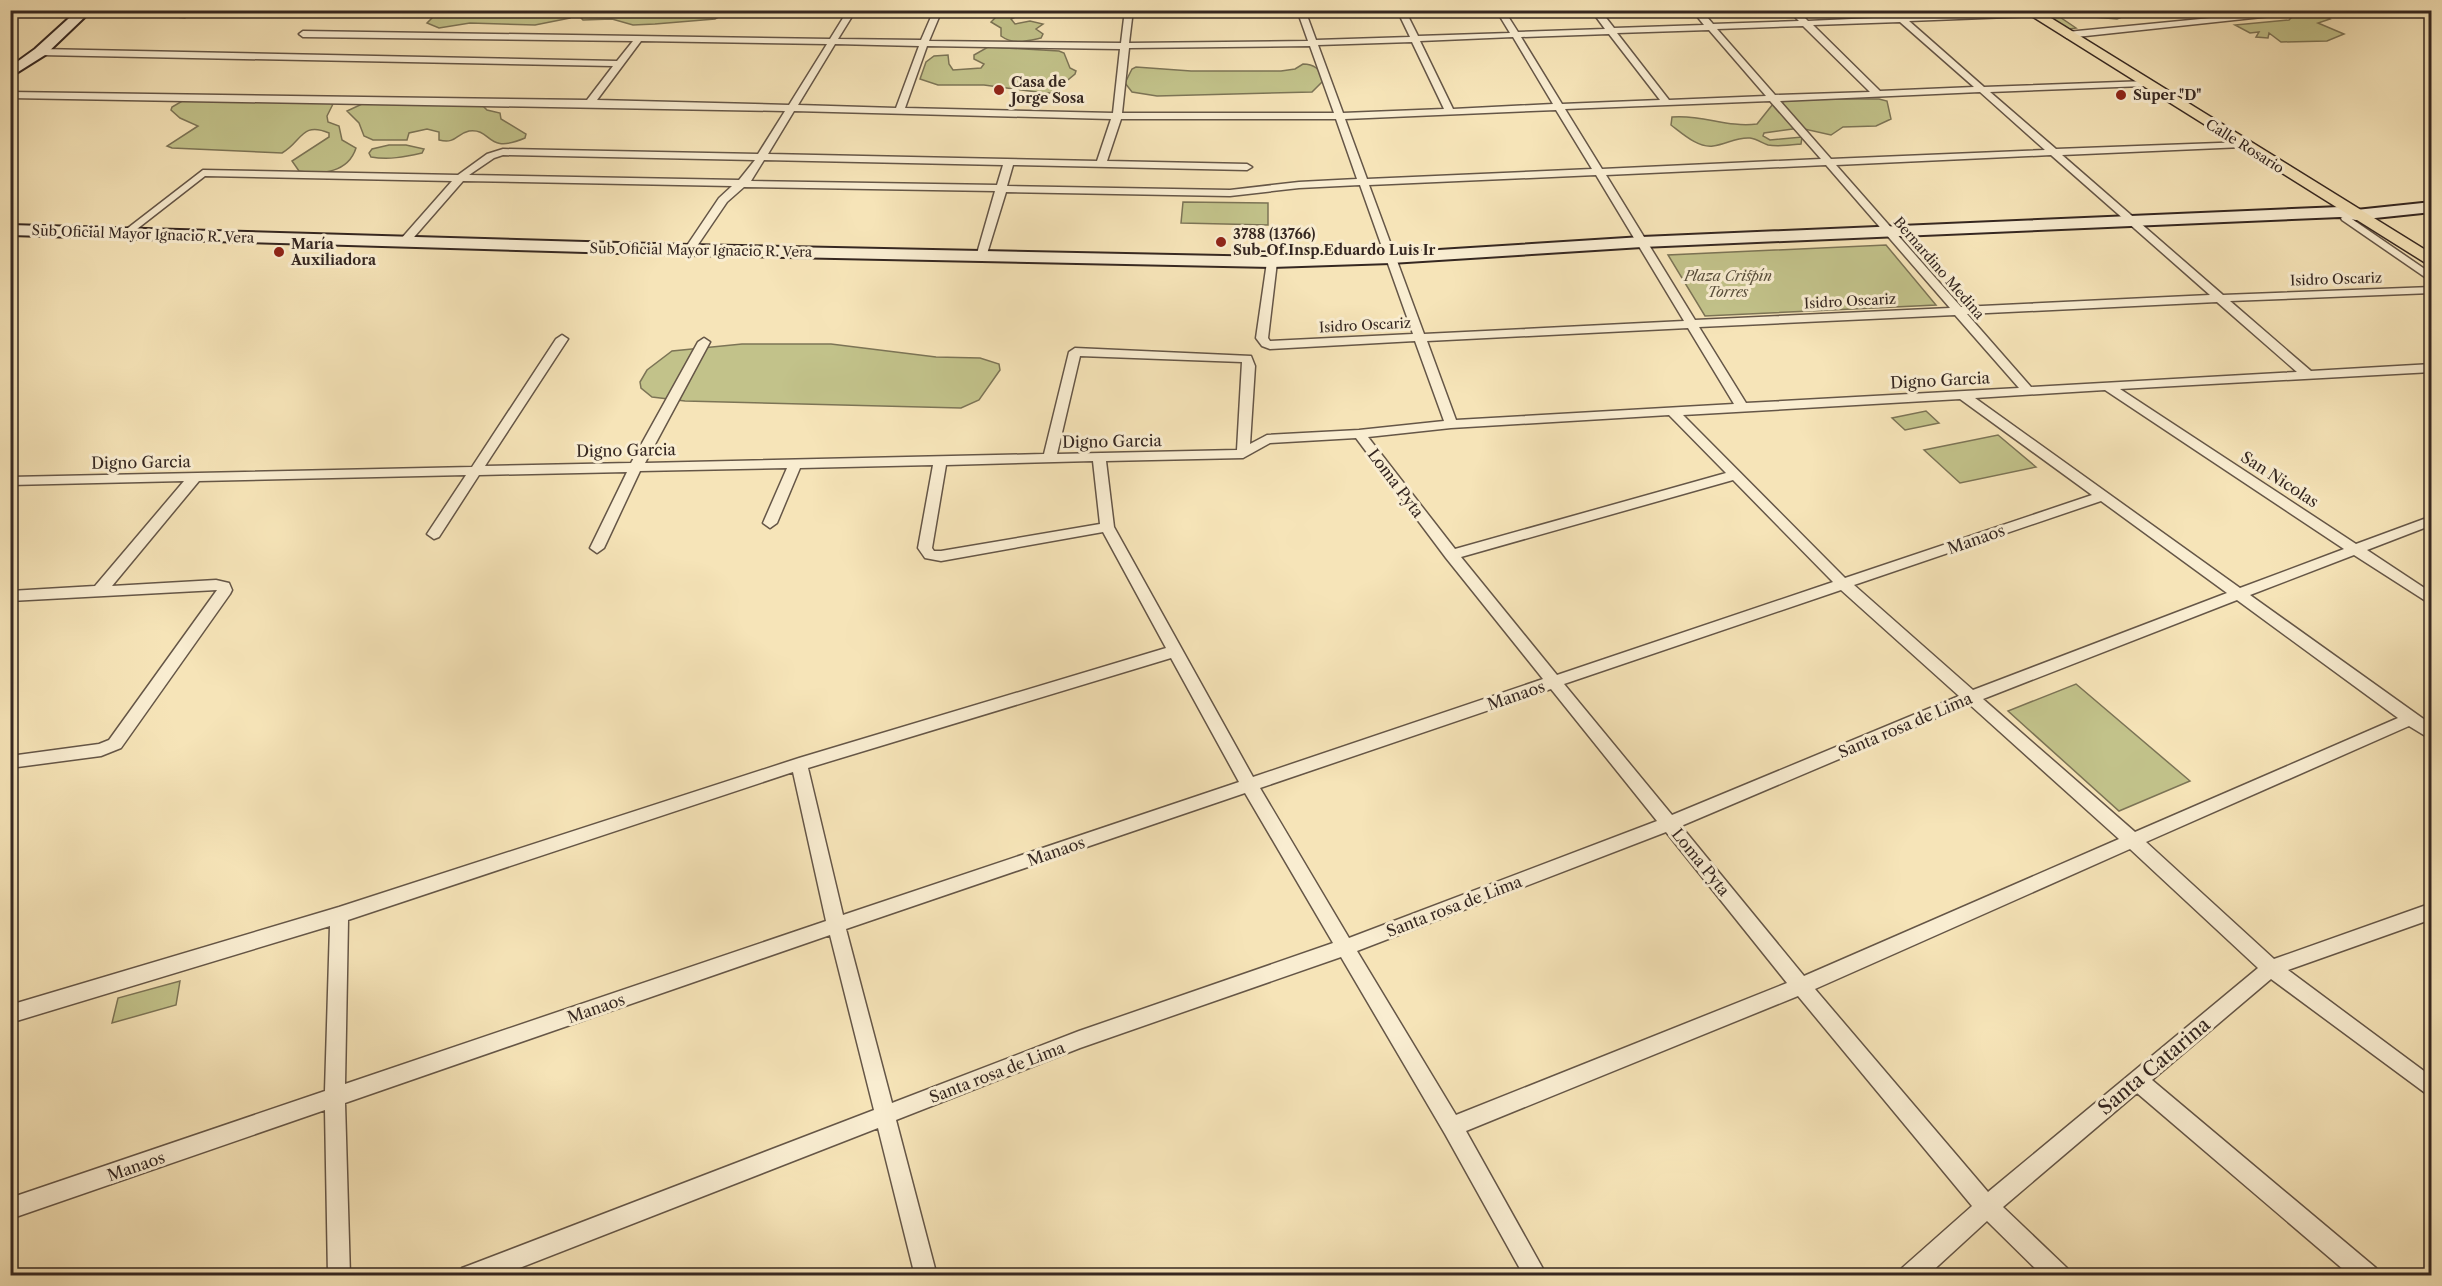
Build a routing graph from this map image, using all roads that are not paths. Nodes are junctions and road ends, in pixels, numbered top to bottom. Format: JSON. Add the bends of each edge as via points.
{"nodes":[{"id":1,"x":86,"y":10,"type":"edge"},
{"id":2,"x":93,"y":10,"type":"edge"},
{"id":3,"x":852,"y":10,"type":"edge"},
{"id":4,"x":938,"y":10,"type":"edge"},
{"id":5,"x":1129,"y":10,"type":"edge"},
{"id":6,"x":1300,"y":10,"type":"edge"},
{"id":7,"x":1401,"y":10,"type":"edge"},
{"id":8,"x":1500,"y":10,"type":"edge"},
{"id":9,"x":1595,"y":10,"type":"edge"},
{"id":10,"x":1696,"y":10,"type":"edge"},
{"id":11,"x":1792,"y":10,"type":"edge"},
{"id":12,"x":1891,"y":10,"type":"edge"},
{"id":13,"x":2323,"y":10,"type":"edge"},
{"id":14,"x":2031,"y":12,"type":"edge"},
{"id":15,"x":184,"y":15,"type":"dead end"},
{"id":16,"x":1902,"y":20,"type":"junction"},
{"id":17,"x":1805,"y":23,"type":"junction"},
{"id":18,"x":1710,"y":27,"type":"junction"},
{"id":19,"x":1611,"y":31,"type":"junction"},
{"id":20,"x":303,"y":34,"type":"dead end"},
{"id":21,"x":1516,"y":34,"type":"junction"},
{"id":22,"x":2067,"y":35,"type":"junction"},
{"id":23,"x":639,"y":39,"type":"junction"},
{"id":24,"x":1415,"y":39,"type":"junction"},
{"id":25,"x":834,"y":43,"type":"junction"},
{"id":26,"x":1312,"y":43,"type":"junction"},
{"id":27,"x":923,"y":45,"type":"junction"},
{"id":28,"x":1124,"y":46,"type":"junction"},
{"id":29,"x":39,"y":52,"type":"junction"},
{"id":30,"x":620,"y":64,"type":"junction"},
{"id":31,"x":10,"y":73,"type":"edge"},
{"id":32,"x":2144,"y":83,"type":"junction"},
{"id":33,"x":1983,"y":91,"type":"junction"},
{"id":34,"x":10,"y":95,"type":"edge"},
{"id":35,"x":1879,"y":95,"type":"junction"},
{"id":36,"x":1774,"y":99,"type":"junction"},
{"id":37,"x":590,"y":104,"type":"junction"},
{"id":38,"x":1668,"y":104,"type":"junction"},
{"id":39,"x":1561,"y":108,"type":"junction"},
{"id":40,"x":793,"y":109,"type":"junction"},
{"id":41,"x":900,"y":110,"type":"junction"},
{"id":42,"x":1450,"y":112,"type":"junction"},
{"id":43,"x":1117,"y":116,"type":"junction"},
{"id":44,"x":1339,"y":116,"type":"junction"},
{"id":45,"x":2243,"y":144,"type":"junction"},
{"id":46,"x":2054,"y":153,"type":"junction"},
{"id":47,"x":762,"y":158,"type":"junction"},
{"id":48,"x":1830,"y":162,"type":"junction"},
{"id":49,"x":1009,"y":163,"type":"junction"},
{"id":50,"x":1101,"y":165,"type":"junction"},
{"id":51,"x":1247,"y":167,"type":"dead end"},
{"id":52,"x":1600,"y":172,"type":"junction"},
{"id":53,"x":460,"y":180,"type":"junction"},
{"id":54,"x":1363,"y":183,"type":"junction"},
{"id":55,"x":741,"y":184,"type":"junction"},
{"id":56,"x":1001,"y":190,"type":"junction"},
{"id":57,"x":2432,"y":207,"type":"edge"},
{"id":58,"x":2351,"y":217,"type":"junction"},
{"id":59,"x":2135,"y":224,"type":"junction"},
{"id":60,"x":10,"y":230,"type":"edge"},
{"id":61,"x":128,"y":233,"type":"junction"},
{"id":62,"x":1890,"y":235,"type":"junction"},
{"id":63,"x":404,"y":242,"type":"junction"},
{"id":64,"x":2399,"y":242,"type":"junction"},
{"id":65,"x":2381,"y":243,"type":"junction"},
{"id":66,"x":1645,"y":246,"type":"junction"},
{"id":67,"x":689,"y":250,"type":"junction"},
{"id":68,"x":981,"y":257,"type":"junction"},
{"id":69,"x":1391,"y":258,"type":"junction"},
{"id":70,"x":1272,"y":262,"type":"junction"},
{"id":71,"x":2432,"y":262,"type":"edge"},
{"id":72,"x":2432,"y":279,"type":"edge"},
{"id":73,"x":2432,"y":290,"type":"edge"},
{"id":74,"x":2220,"y":298,"type":"junction"},
{"id":75,"x":1957,"y":311,"type":"junction"},
{"id":76,"x":1692,"y":324,"type":"junction"},
{"id":77,"x":1419,"y":337,"type":"junction"},
{"id":78,"x":562,"y":339,"type":"dead end"},
{"id":79,"x":704,"y":342,"type":"dead end"},
{"id":80,"x":2432,"y":368,"type":"edge"},
{"id":81,"x":2308,"y":375,"type":"junction"},
{"id":82,"x":2108,"y":387,"type":"junction"},
{"id":83,"x":2028,"y":391,"type":"junction"},
{"id":84,"x":1963,"y":395,"type":"junction"},
{"id":85,"x":1743,"y":408,"type":"junction"},
{"id":86,"x":1673,"y":412,"type":"junction"},
{"id":87,"x":1451,"y":424,"type":"junction"},
{"id":88,"x":1359,"y":434,"type":"junction"},
{"id":89,"x":1243,"y":454,"type":"junction"},
{"id":90,"x":1050,"y":458,"type":"junction"},
{"id":91,"x":1099,"y":458,"type":"junction"},
{"id":92,"x":940,"y":461,"type":"junction"},
{"id":93,"x":795,"y":464,"type":"junction"},
{"id":94,"x":636,"y":467,"type":"junction"},
{"id":95,"x":476,"y":470,"type":"junction"},
{"id":96,"x":1735,"y":475,"type":"junction"},
{"id":97,"x":194,"y":478,"type":"junction"},
{"id":98,"x":10,"y":481,"type":"edge"},
{"id":99,"x":2102,"y":496,"type":"junction"},
{"id":100,"x":2432,"y":520,"type":"edge"},
{"id":101,"x":770,"y":523,"type":"dead end"},
{"id":102,"x":1107,"y":527,"type":"junction"},
{"id":103,"x":434,"y":534,"type":"dead end"},
{"id":104,"x":597,"y":548,"type":"dead end"},
{"id":105,"x":2355,"y":550,"type":"junction"},
{"id":106,"x":1451,"y":555,"type":"junction"},
{"id":107,"x":1843,"y":584,"type":"junction"},
{"id":108,"x":101,"y":589,"type":"junction"},
{"id":109,"x":10,"y":596,"type":"edge"},
{"id":110,"x":2240,"y":596,"type":"junction"},
{"id":111,"x":2432,"y":600,"type":"edge"},
{"id":112,"x":1175,"y":651,"type":"junction"},
{"id":113,"x":1554,"y":682,"type":"junction"},
{"id":114,"x":1971,"y":697,"type":"junction"},
{"id":115,"x":2410,"y":718,"type":"junction"},
{"id":116,"x":2432,"y":734,"type":"edge"},
{"id":117,"x":10,"y":762,"type":"edge"},
{"id":118,"x":799,"y":764,"type":"junction"},
{"id":119,"x":1249,"y":785,"type":"junction"},
{"id":120,"x":1670,"y":823,"type":"junction"},
{"id":121,"x":2134,"y":842,"type":"junction"},
{"id":122,"x":2432,"y":911,"type":"edge"},
{"id":123,"x":339,"y":915,"type":"junction"},
{"id":124,"x":836,"y":925,"type":"junction"},
{"id":125,"x":1346,"y":947,"type":"junction"},
{"id":126,"x":2271,"y":968,"type":"junction"},
{"id":127,"x":1801,"y":986,"type":"junction"},
{"id":128,"x":10,"y":1014,"type":"edge"},
{"id":129,"x":2137,"y":1080,"type":"junction"},
{"id":130,"x":2432,"y":1089,"type":"edge"},
{"id":131,"x":335,"y":1098,"type":"junction"},
{"id":132,"x":885,"y":1116,"type":"junction"},
{"id":133,"x":1452,"y":1127,"type":"junction"},
{"id":134,"x":1987,"y":1207,"type":"junction"},
{"id":135,"x":10,"y":1209,"type":"edge"},
{"id":136,"x":339,"y":1275,"type":"edge"},
{"id":137,"x":470,"y":1275,"type":"edge"},
{"id":138,"x":926,"y":1275,"type":"edge"},
{"id":139,"x":1536,"y":1275,"type":"edge"},
{"id":140,"x":1910,"y":1275,"type":"edge"},
{"id":141,"x":2059,"y":1275,"type":"edge"},
{"id":142,"x":2368,"y":1275,"type":"edge"}],
"edges":[{"from":1,"to":29,"type":"street"},
{"from":2,"to":15,"type":"street"},
{"from":3,"to":25,"type":"street"},
{"from":4,"to":27,"type":"street"},
{"from":5,"to":28,"type":"street"},
{"from":6,"to":26,"type":"street"},
{"from":7,"to":24,"type":"street"},
{"from":8,"to":21,"type":"street"},
{"from":9,"to":19,"type":"street"},
{"from":10,"to":18,"type":"street","name":"Bernardino Medina"},
{"from":11,"to":17,"type":"street"},
{"from":12,"to":16,"type":"street"},
{"from":13,"to":22,"type":"street"},
{"from":14,"to":16,"type":"street"},
{"from":14,"to":22,"type":"main road","name":"Calle Rosario"},
{"from":16,"to":17,"type":"street"},
{"from":16,"to":33,"type":"street"},
{"from":17,"to":18,"type":"street"},
{"from":17,"to":35,"type":"street"},
{"from":18,"to":19,"type":"street"},
{"from":18,"to":36,"type":"street","name":"Bernardino Medina"},
{"from":19,"to":21,"type":"street"},
{"from":19,"to":38,"type":"street"},
{"from":20,"to":23,"type":"street"},
{"from":21,"to":24,"type":"street"},
{"from":21,"to":39,"type":"street"},
{"from":22,"to":32,"type":"main road","name":"Calle Rosario"},
{"from":23,"to":25,"type":"street"},
{"from":23,"to":30,"type":"street"},
{"from":24,"to":26,"type":"street"},
{"from":24,"to":42,"type":"street"},
{"from":25,"to":27,"type":"street"},
{"from":25,"to":40,"type":"street"},
{"from":26,"to":28,"type":"street"},
{"from":26,"to":44,"type":"street"},
{"from":27,"to":28,"type":"street"},
{"from":27,"to":41,"type":"street"},
{"from":28,"to":43,"type":"street"},
{"from":29,"to":30,"type":"street"},
{"from":29,"to":31,"type":"street"},
{"from":30,"to":37,"type":"street"},
{"from":32,"to":33,"type":"street"},
{"from":32,"to":45,"type":"main road","name":"Calle Rosario"},
{"from":33,"to":35,"type":"street"},
{"from":33,"to":46,"type":"street"},
{"from":34,"to":37,"type":"street"},
{"from":35,"to":36,"type":"street"},
{"from":36,"to":38,"type":"street"},
{"from":36,"to":48,"type":"street","name":"Bernardino Medina"},
{"from":37,"to":40,"type":"street"},
{"from":38,"to":39,"type":"street"},
{"from":39,"to":42,"type":"street"},
{"from":39,"to":52,"type":"street"},
{"from":40,"to":41,"type":"street"},
{"from":40,"to":47,"type":"street"},
{"from":41,"to":43,"type":"street"},
{"from":42,"to":44,"type":"street"},
{"from":43,"to":44,"type":"street"},
{"from":43,"to":50,"type":"street"},
{"from":44,"to":54,"type":"street"},
{"from":45,"to":46,"type":"street"},
{"from":45,"to":58,"type":"main road","name":"Calle Rosario"},
{"from":46,"to":48,"type":"street"},
{"from":46,"to":59,"type":"street"},
{"from":47,"to":49,"type":"street"},
{"from":47,"to":53,"type":"street","via":[[503,152],[488,155]]},
{"from":47,"to":55,"type":"street"},
{"from":48,"to":52,"type":"street"},
{"from":48,"to":62,"type":"street","name":"Bernardino Medina"},
{"from":49,"to":50,"type":"street"},
{"from":49,"to":56,"type":"street"},
{"from":50,"to":51,"type":"street"},
{"from":52,"to":54,"type":"street"},
{"from":52,"to":66,"type":"street"},
{"from":53,"to":55,"type":"street"},
{"from":53,"to":61,"type":"street","via":[[203,173]]},
{"from":53,"to":63,"type":"street"},
{"from":54,"to":56,"type":"street","via":[[1299,185],[1239,193]]},
{"from":54,"to":69,"type":"street"},
{"from":55,"to":56,"type":"street"},
{"from":55,"to":67,"type":"street","via":[[723,201]]},
{"from":56,"to":68,"type":"street"},
{"from":57,"to":58,"type":"street","name":"Sub Oficial Mayor Ignacio R. Vera"},
{"from":58,"to":59,"type":"street","name":"Sub Oficial Mayor Ignacio R. Vera"},
{"from":58,"to":64,"type":"main road","name":"Calle Rosario"},
{"from":58,"to":65,"type":"street"},
{"from":59,"to":62,"type":"street","name":"Sub Oficial Mayor Ignacio R. Vera"},
{"from":59,"to":74,"type":"street"},
{"from":60,"to":61,"type":"street","name":"Sub Oficial Mayor Ignacio R. Vera"},
{"from":61,"to":63,"type":"street","name":"Sub Oficial Mayor Ignacio R. Vera"},
{"from":62,"to":66,"type":"street","name":"Sub Oficial Mayor Ignacio R. Vera"},
{"from":62,"to":75,"type":"street","name":"Bernardino Medina"},
{"from":63,"to":67,"type":"street","name":"Sub Oficial Mayor Ignacio R. Vera"},
{"from":64,"to":65,"type":"street"},
{"from":64,"to":71,"type":"main road","name":"Calle Rosario"},
{"from":65,"to":72,"type":"street"},
{"from":66,"to":69,"type":"street","name":"Sub Oficial Mayor Ignacio R. Vera","via":[[1403,261]]},
{"from":66,"to":76,"type":"street"},
{"from":67,"to":68,"type":"street","name":"Sub Oficial Mayor Ignacio R. Vera"},
{"from":68,"to":70,"type":"street","name":"Sub Oficial Mayor Ignacio R. Vera"},
{"from":69,"to":70,"type":"street","name":"Sub Oficial Mayor Ignacio R. Vera"},
{"from":69,"to":77,"type":"street"},
{"from":70,"to":77,"type":"street","name":"Isidro Oscariz","via":[[1263,338],[1266,344]]},
{"from":73,"to":74,"type":"street","name":"Isidro Oscariz"},
{"from":74,"to":75,"type":"street","name":"Isidro Oscariz"},
{"from":74,"to":81,"type":"street"},
{"from":75,"to":76,"type":"street","name":"Isidro Oscariz"},
{"from":75,"to":83,"type":"street","name":"Bernardino Medina"},
{"from":76,"to":77,"type":"street","name":"Isidro Oscariz"},
{"from":76,"to":85,"type":"street"},
{"from":77,"to":87,"type":"street"},
{"from":78,"to":95,"type":"street"},
{"from":79,"to":94,"type":"street"},
{"from":80,"to":81,"type":"street","name":"Digno Garcia"},
{"from":81,"to":82,"type":"street","name":"Digno Garcia"},
{"from":82,"to":83,"type":"street","name":"Digno Garcia"},
{"from":82,"to":105,"type":"street","name":"San Nicolas"},
{"from":83,"to":84,"type":"street","name":"Digno Garcia"},
{"from":84,"to":85,"type":"street","name":"Digno Garcia"},
{"from":84,"to":99,"type":"street"},
{"from":85,"to":86,"type":"street","name":"Digno Garcia"},
{"from":86,"to":87,"type":"street","name":"Digno Garcia"},
{"from":86,"to":96,"type":"street"},
{"from":87,"to":88,"type":"street","name":"Digno Garcia"},
{"from":88,"to":89,"type":"street","name":"Digno Garcia","via":[[1267,439]]},
{"from":88,"to":106,"type":"street","name":"Loma Pyta"},
{"from":89,"to":90,"type":"street","via":[[1250,366],[1247,359],[1075,352]]},
{"from":89,"to":91,"type":"street","name":"Digno Garcia"},
{"from":90,"to":91,"type":"street","name":"Digno Garcia"},
{"from":90,"to":92,"type":"street","name":"Digno Garcia"},
{"from":91,"to":102,"type":"street"},
{"from":92,"to":93,"type":"street","name":"Digno Garcia"},
{"from":92,"to":102,"type":"street","via":[[925,548],[930,555]]},
{"from":93,"to":94,"type":"street","name":"Digno Garcia"},
{"from":93,"to":101,"type":"street"},
{"from":94,"to":95,"type":"street","name":"Digno Garcia"},
{"from":94,"to":104,"type":"street"},
{"from":95,"to":97,"type":"street","name":"Digno Garcia"},
{"from":95,"to":103,"type":"street"},
{"from":96,"to":106,"type":"street"},
{"from":96,"to":107,"type":"street"},
{"from":97,"to":98,"type":"street","name":"Digno Garcia"},
{"from":97,"to":108,"type":"street"},
{"from":99,"to":107,"type":"street","name":"Manaos"},
{"from":99,"to":110,"type":"street"},
{"from":100,"to":105,"type":"street","name":"Santa rosa de Lima"},
{"from":102,"to":112,"type":"street"},
{"from":105,"to":110,"type":"street","name":"Santa rosa de Lima"},
{"from":105,"to":111,"type":"street","name":"San Nicolas"},
{"from":106,"to":113,"type":"street","name":"Loma Pyta"},
{"from":107,"to":113,"type":"street","name":"Manaos"},
{"from":107,"to":114,"type":"street"},
{"from":108,"to":109,"type":"street"},
{"from":108,"to":117,"type":"street","via":[[216,585],[224,586],[225,590],[115,744],[101,750]]},
{"from":110,"to":114,"type":"street","name":"Santa rosa de Lima"},
{"from":110,"to":115,"type":"street"},
{"from":112,"to":118,"type":"street"},
{"from":112,"to":119,"type":"street"},
{"from":113,"to":119,"type":"street","name":"Manaos"},
{"from":113,"to":120,"type":"street","name":"Loma Pyta"},
{"from":114,"to":120,"type":"street","name":"Santa rosa de Lima"},
{"from":114,"to":121,"type":"street"},
{"from":115,"to":116,"type":"street"},
{"from":115,"to":121,"type":"street"},
{"from":118,"to":123,"type":"street"},
{"from":118,"to":124,"type":"street"},
{"from":119,"to":124,"type":"street","name":"Manaos"},
{"from":119,"to":125,"type":"street"},
{"from":120,"to":125,"type":"street","name":"Santa rosa de Lima"},
{"from":120,"to":127,"type":"street","name":"Loma Pyta"},
{"from":121,"to":126,"type":"street"},
{"from":121,"to":127,"type":"street"},
{"from":122,"to":126,"type":"street","name":"Santa Catarina"},
{"from":123,"to":128,"type":"street"},
{"from":123,"to":131,"type":"street"},
{"from":124,"to":131,"type":"street","name":"Manaos"},
{"from":124,"to":132,"type":"street"},
{"from":125,"to":132,"type":"street","name":"Santa rosa de Lima","via":[[1079,1040]]},
{"from":125,"to":133,"type":"street"},
{"from":126,"to":129,"type":"street","name":"Santa Catarina"},
{"from":126,"to":130,"type":"street"},
{"from":127,"to":133,"type":"street"},
{"from":127,"to":134,"type":"street","name":"Loma Pyta"},
{"from":129,"to":134,"type":"street","name":"Santa Catarina"},
{"from":129,"to":142,"type":"street"},
{"from":131,"to":135,"type":"street","name":"Manaos"},
{"from":131,"to":136,"type":"street"},
{"from":132,"to":137,"type":"street","name":"Santa rosa de Lima"},
{"from":132,"to":138,"type":"street"},
{"from":133,"to":139,"type":"street"},
{"from":134,"to":140,"type":"street","name":"Santa Catarina"},
{"from":134,"to":141,"type":"street","name":"Loma Pyta"}]}
